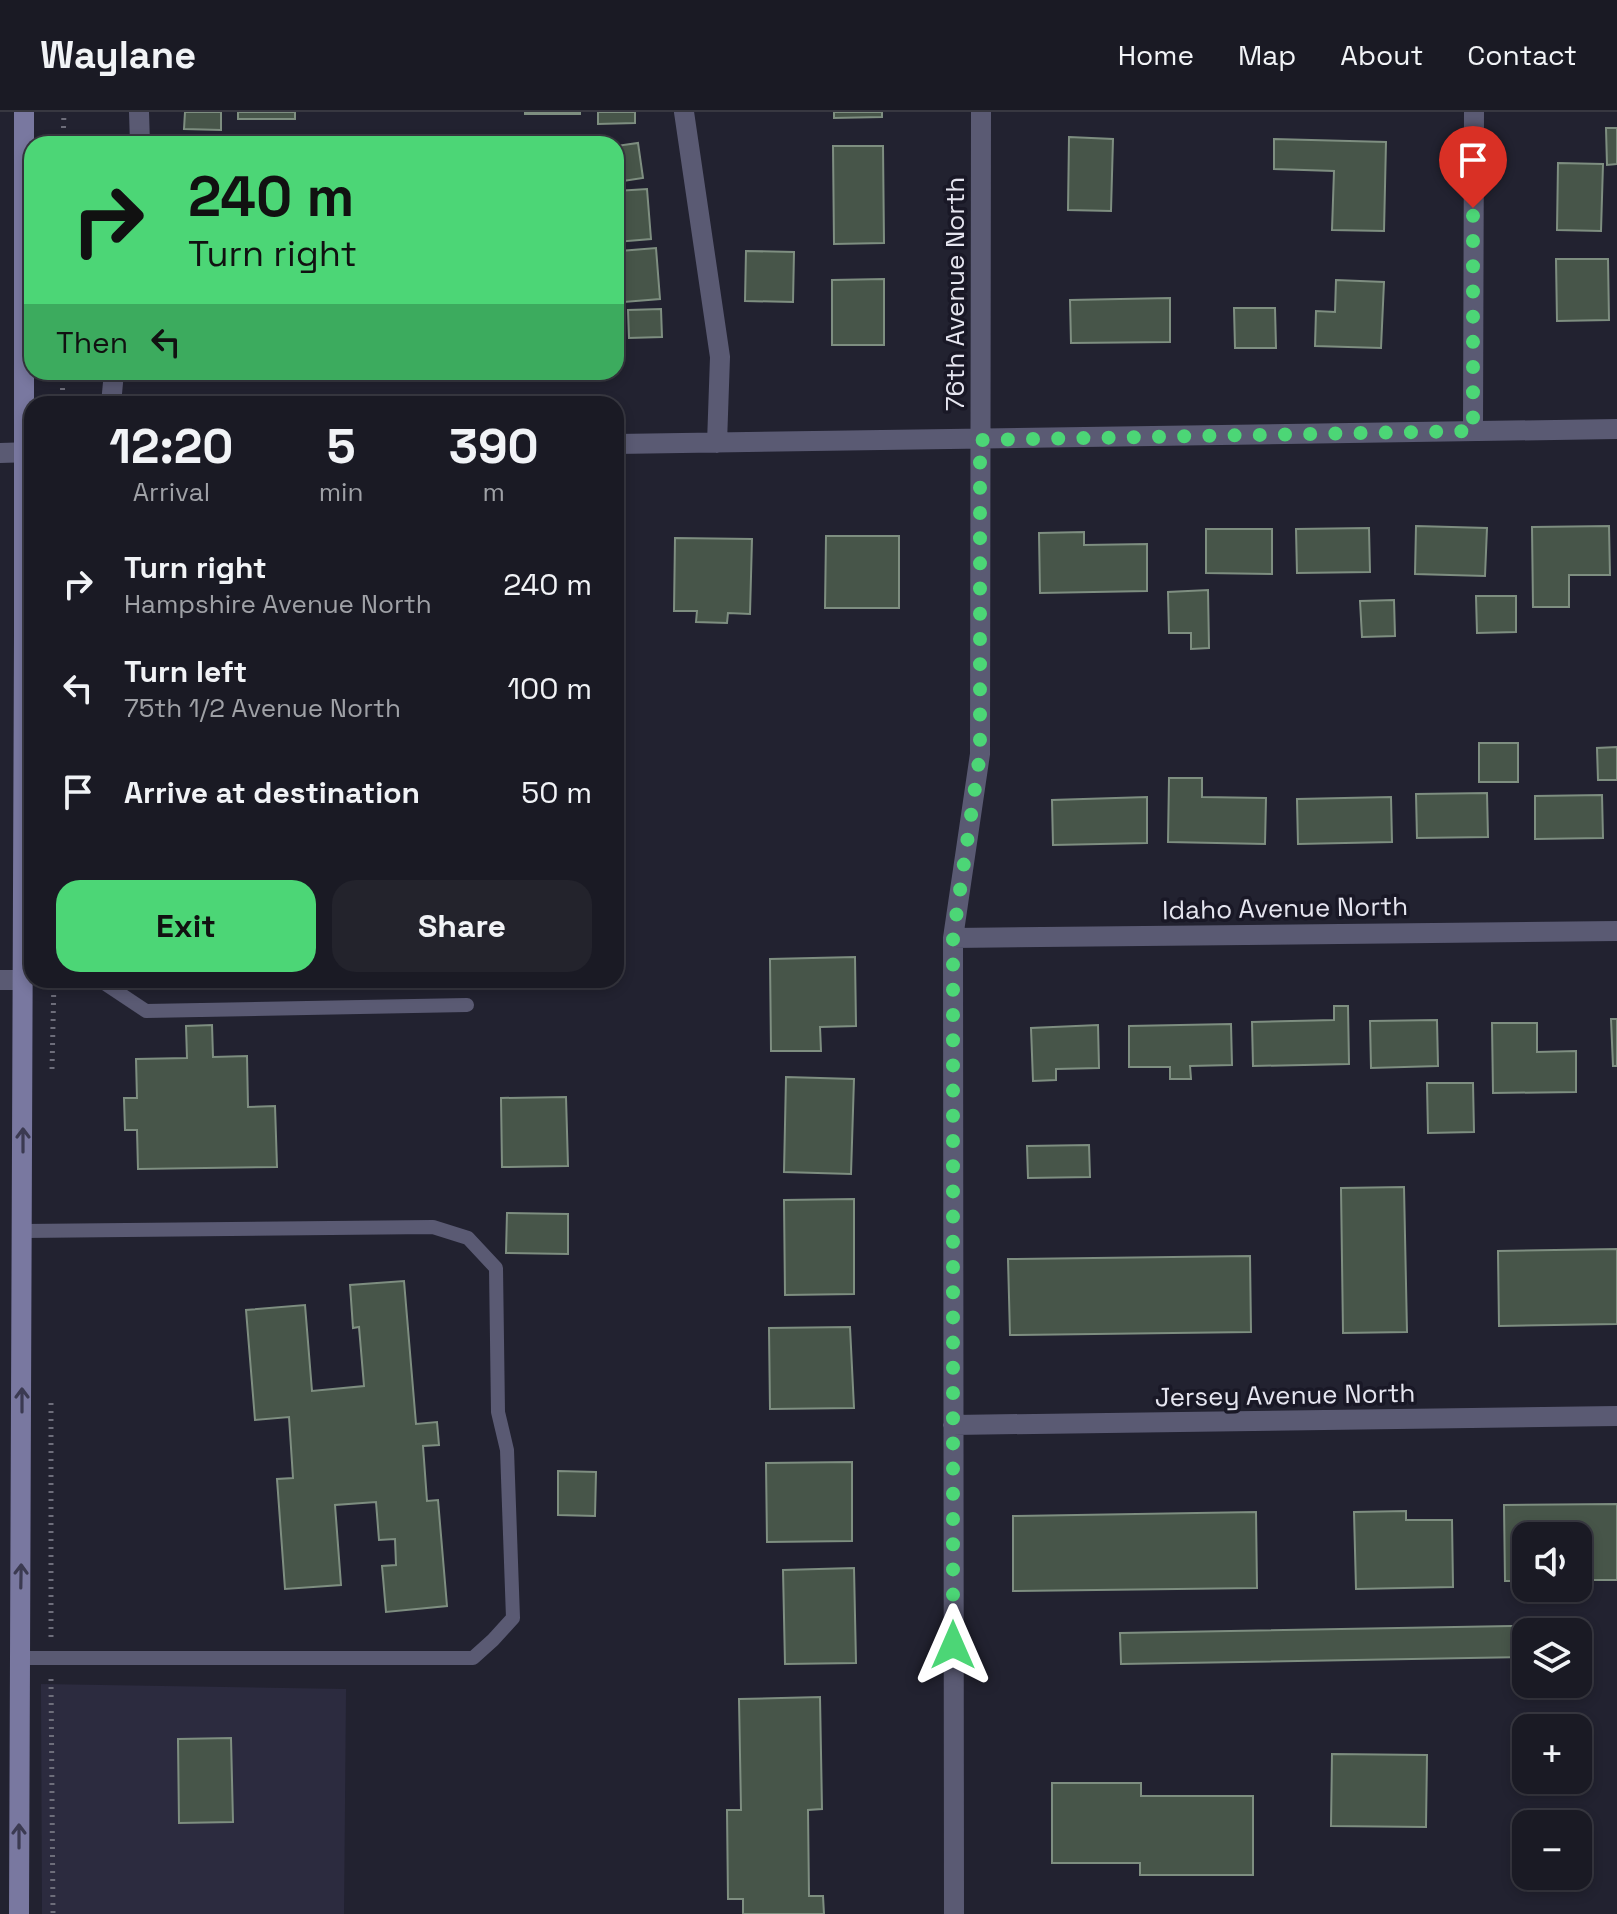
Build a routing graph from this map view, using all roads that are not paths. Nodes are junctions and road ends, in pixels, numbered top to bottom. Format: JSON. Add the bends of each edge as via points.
{"nodes":[{"id":1,"x":24,"y":112,"type":"edge"},
{"id":2,"x":139,"y":112,"type":"edge"},
{"id":3,"x":684,"y":112,"type":"edge"},
{"id":4,"x":981,"y":112,"type":"edge"},
{"id":5,"x":1474,"y":112,"type":"edge"},
{"id":6,"x":24,"y":136,"type":"edge"},
{"id":7,"x":140,"y":136,"type":"edge"},
{"id":8,"x":1617,"y":429,"type":"edge"},
{"id":9,"x":1473,"y":431,"type":"junction"},
{"id":10,"x":980,"y":440,"type":"junction"},
{"id":11,"x":717,"y":443,"type":"junction"},
{"id":12,"x":624,"y":444,"type":"edge"},
{"id":13,"x":24,"y":452,"type":"edge"},
{"id":14,"x":0,"y":453,"type":"edge"},
{"id":15,"x":24,"y":899,"type":"edge"},
{"id":16,"x":1617,"y":931,"type":"edge"},
{"id":17,"x":953,"y":938,"type":"junction"},
{"id":18,"x":0,"y":980,"type":"edge"},
{"id":19,"x":22,"y":980,"type":"junction"},
{"id":20,"x":112,"y":988,"type":"edge"},
{"id":21,"x":467,"y":1005,"type":"dead end"},
{"id":22,"x":23,"y":1231,"type":"junction"},
{"id":23,"x":1617,"y":1416,"type":"edge"},
{"id":24,"x":953,"y":1425,"type":"junction"},
{"id":25,"x":20,"y":1658,"type":"junction"},
{"id":26,"x":19,"y":1914,"type":"edge"},
{"id":27,"x":954,"y":1914,"type":"edge"}],
"edges":[{"from":1,"to":6,"type":"main road"},
{"from":2,"to":7,"type":"street"},
{"from":3,"to":11,"type":"street","via":[[720,357]]},
{"from":4,"to":10,"type":"street","name":"76th Avenue North"},
{"from":5,"to":9,"type":"street"},
{"from":8,"to":9,"type":"street"},
{"from":9,"to":10,"type":"street"},
{"from":10,"to":11,"type":"street"},
{"from":10,"to":17,"type":"street","name":"76th Avenue North","via":[[980,754]]},
{"from":11,"to":12,"type":"street"},
{"from":13,"to":14,"type":"street"},
{"from":15,"to":19,"type":"main road"},
{"from":16,"to":17,"type":"street","name":"Idaho Avenue North"},
{"from":17,"to":24,"type":"street","name":"76th Avenue North"},
{"from":18,"to":19,"type":"street"},
{"from":22,"to":19,"type":"main road","one_way":true},
{"from":20,"to":21,"type":"lane","via":[[146,1011]]},
{"from":25,"to":22,"type":"main road","one_way":true},
{"from":22,"to":25,"type":"lane","via":[[433,1227],[468,1238],[496,1268],[498,1412],[507,1450],[513,1618],[473,1658]]},
{"from":23,"to":24,"type":"street","name":"Jersey Avenue North"},
{"from":24,"to":27,"type":"street","name":"76th Avenue North"},
{"from":26,"to":25,"type":"main road","one_way":true}]}
